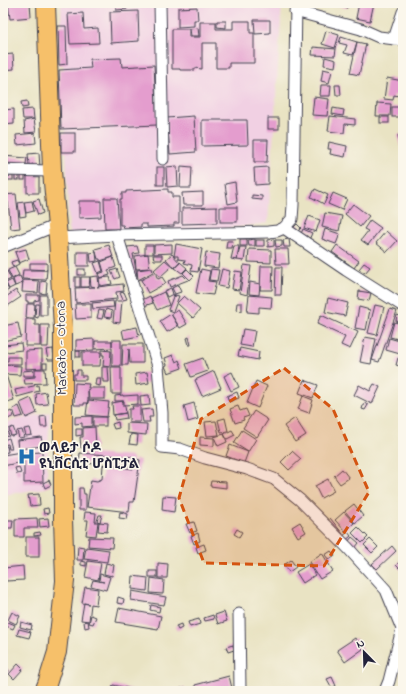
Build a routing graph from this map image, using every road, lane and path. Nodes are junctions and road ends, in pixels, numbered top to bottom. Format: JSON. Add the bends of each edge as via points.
{"nodes":[{"id":1,"x":46,"y":3,"type":"edge"},
{"id":2,"x":160,"y":3,"type":"edge"},
{"id":3,"x":296,"y":7,"type":"edge"},
{"id":4,"x":403,"y":12,"type":"edge"},
{"id":5,"x":399,"y":39,"type":"edge"},
{"id":6,"x":163,"y":159,"type":"dead end"},
{"id":7,"x":3,"y":170,"type":"edge"},
{"id":8,"x":52,"y":172,"type":"junction"},
{"id":9,"x":284,"y":228,"type":"junction"},
{"id":10,"x":57,"y":232,"type":"junction"},
{"id":11,"x":117,"y":235,"type":"junction"},
{"id":12,"x":3,"y":246,"type":"edge"},
{"id":13,"x":403,"y":306,"type":"edge"},
{"id":14,"x":239,"y":614,"type":"dead end"},
{"id":15,"x":44,"y":691,"type":"edge"},
{"id":16,"x":240,"y":691,"type":"edge"},
{"id":17,"x":385,"y":691,"type":"edge"}],
"edges":[{"from":1,"to":8,"type":"main road","name":"Markato - Otona"},
{"from":2,"to":6,"type":"street"},
{"from":3,"to":5,"type":"street","via":[[378,37]]},
{"from":3,"to":9,"type":"street","via":[[293,205],[292,219]]},
{"from":4,"to":5,"type":"street"},
{"from":7,"to":8,"type":"street"},
{"from":8,"to":10,"type":"main road","name":"Markato - Otona"},
{"from":9,"to":11,"type":"street","via":[[268,232]]},
{"from":9,"to":13,"type":"street"},
{"from":10,"to":11,"type":"street"},
{"from":10,"to":12,"type":"street"},
{"from":10,"to":15,"type":"main road","name":"Markato - Otona","via":[[62,328],[65,581],[57,652]]},
{"from":11,"to":17,"type":"street","via":[[158,366],[162,447],[180,449],[274,479],[300,500],[348,548],[386,590],[402,629]]},
{"from":14,"to":16,"type":"street"}]}
